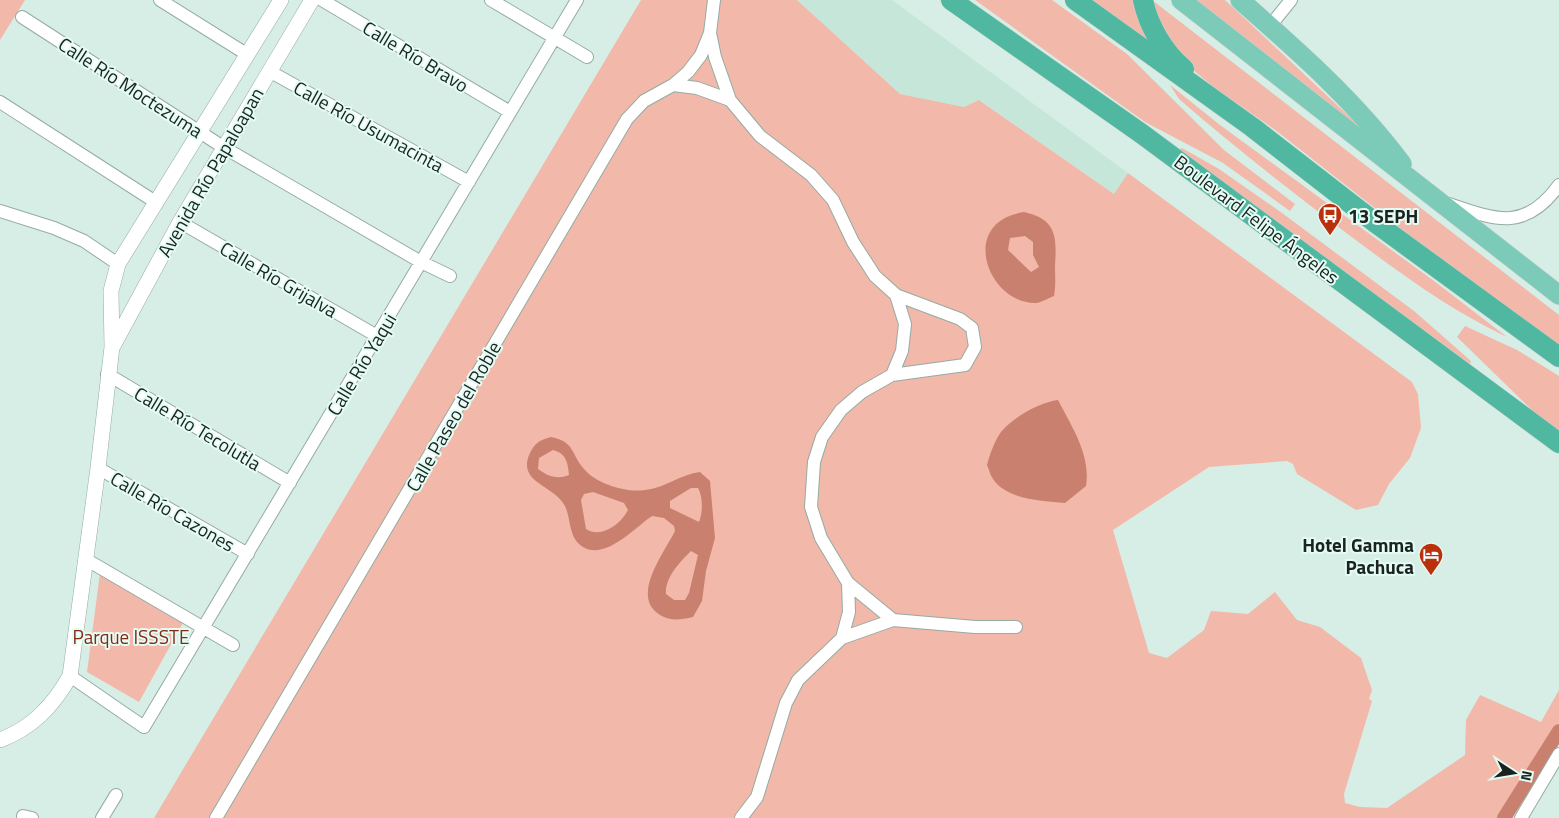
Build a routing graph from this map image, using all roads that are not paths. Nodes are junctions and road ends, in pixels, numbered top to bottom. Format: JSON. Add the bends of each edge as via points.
{"nodes":[{"id":1,"x":160,"y":0,"type":"edge"},
{"id":2,"x":281,"y":0,"type":"edge"},
{"id":3,"x":312,"y":0,"type":"edge"},
{"id":4,"x":322,"y":0,"type":"edge"},
{"id":5,"x":491,"y":0,"type":"edge"},
{"id":6,"x":577,"y":0,"type":"edge"},
{"id":7,"x":714,"y":0,"type":"edge"},
{"id":8,"x":951,"y":0,"type":"edge"},
{"id":9,"x":1075,"y":0,"type":"edge"},
{"id":10,"x":1143,"y":0,"type":"edge"},
{"id":11,"x":1181,"y":0,"type":"edge"},
{"id":12,"x":1240,"y":0,"type":"edge"},
{"id":13,"x":1291,"y":0,"type":"edge"},
{"id":14,"x":22,"y":18,"type":"dead end"},
{"id":15,"x":1270,"y":26,"type":"junction"},
{"id":16,"x":710,"y":33,"type":"junction"},
{"id":17,"x":554,"y":38,"type":"junction"},
{"id":18,"x":248,"y":55,"type":"junction"},
{"id":19,"x":587,"y":57,"type":"dead end"},
{"id":20,"x":269,"y":71,"type":"junction"},
{"id":21,"x":673,"y":85,"type":"junction"},
{"id":22,"x":730,"y":100,"type":"junction"},
{"id":23,"x":0,"y":102,"type":"edge"},
{"id":24,"x":510,"y":112,"type":"junction"},
{"id":25,"x":1252,"y":127,"type":"junction"},
{"id":26,"x":201,"y":133,"type":"junction"},
{"id":27,"x":224,"y":147,"type":"junction"},
{"id":28,"x":469,"y":182,"type":"junction"},
{"id":29,"x":1418,"y":184,"type":"junction"},
{"id":30,"x":1559,"y":185,"type":"edge"},
{"id":31,"x":1436,"y":200,"type":"junction"},
{"id":32,"x":157,"y":203,"type":"junction"},
{"id":33,"x":0,"y":211,"type":"edge"},
{"id":34,"x":180,"y":222,"type":"junction"},
{"id":35,"x":421,"y":262,"type":"junction"},
{"id":36,"x":118,"y":264,"type":"junction"},
{"id":37,"x":450,"y":276,"type":"dead end"},
{"id":38,"x":896,"y":295,"type":"junction"},
{"id":39,"x":1559,"y":296,"type":"edge"},
{"id":40,"x":377,"y":336,"type":"junction"},
{"id":41,"x":112,"y":347,"type":"junction"},
{"id":42,"x":1559,"y":357,"type":"edge"},
{"id":43,"x":107,"y":374,"type":"junction"},
{"id":44,"x":892,"y":374,"type":"junction"},
{"id":45,"x":1559,"y":443,"type":"edge"},
{"id":46,"x":98,"y":468,"type":"junction"},
{"id":47,"x":290,"y":483,"type":"junction"},
{"id":48,"x":248,"y":554,"type":"junction"},
{"id":49,"x":87,"y":560,"type":"junction"},
{"id":50,"x":848,"y":583,"type":"junction"},
{"id":51,"x":893,"y":620,"type":"junction"},
{"id":52,"x":1016,"y":627,"type":"dead end"},
{"id":53,"x":203,"y":629,"type":"junction"},
{"id":54,"x":842,"y":638,"type":"junction"},
{"id":55,"x":234,"y":645,"type":"dead end"},
{"id":56,"x":70,"y":676,"type":"junction"},
{"id":57,"x":0,"y":740,"type":"edge"},
{"id":58,"x":1559,"y":754,"type":"edge"},
{"id":59,"x":116,"y":794,"type":"dead end"},
{"id":60,"x":102,"y":818,"type":"edge"},
{"id":61,"x":216,"y":818,"type":"edge"},
{"id":62,"x":741,"y":818,"type":"edge"},
{"id":63,"x":1521,"y":818,"type":"edge"}],
"edges":[{"from":1,"to":18,"type":"street"},
{"from":2,"to":18,"type":"street","name":"Avenida Río Papaloapan"},
{"from":3,"to":20,"type":"street","name":"Avenida Río Papaloapan"},
{"from":4,"to":24,"type":"street","name":"Calle Río Bravo"},
{"from":5,"to":17,"type":"street"},
{"from":6,"to":17,"type":"street","name":"Calle Río Yaqui"},
{"from":7,"to":16,"type":"street"},
{"from":8,"to":45,"type":"highway","name":"Boulevard Felipe Ángeles","via":[[1142,134]]},
{"from":9,"to":25,"type":"highway"},
{"from":10,"to":25,"type":"highway","via":[[1159,41],[1177,64],[1236,109]]},
{"from":11,"to":29,"type":"main road"},
{"from":12,"to":15,"type":"main road"},
{"from":13,"to":15,"type":"street"},
{"from":14,"to":26,"type":"street","name":"Calle Río Moctezuma"},
{"from":15,"to":29,"type":"main road","via":[[1293,45],[1382,138]]},
{"from":16,"to":21,"type":"street","name":"Calle Paseo del Roble","via":[[701,55]]},
{"from":16,"to":22,"type":"street"},
{"from":17,"to":19,"type":"street"},
{"from":17,"to":24,"type":"street","name":"Calle Río Yaqui"},
{"from":18,"to":26,"type":"street","name":"Avenida Río Papaloapan"},
{"from":20,"to":27,"type":"street","name":"Avenida Río Papaloapan"},
{"from":20,"to":28,"type":"street","name":"Calle Río Usumacinta"},
{"from":21,"to":22,"type":"street","via":[[697,88]]},
{"from":21,"to":61,"type":"street","name":"Calle Paseo del Roble","via":[[644,101],[627,120]]},
{"from":22,"to":38,"type":"street","via":[[760,136],[811,175],[833,200],[874,276]]},
{"from":23,"to":32,"type":"street"},
{"from":24,"to":28,"type":"street","name":"Calle Río Yaqui"},
{"from":25,"to":42,"type":"highway"},
{"from":26,"to":27,"type":"street","name":"Calle Río Moctezuma"},
{"from":26,"to":32,"type":"street","name":"Avenida Río Papaloapan"},
{"from":27,"to":34,"type":"street","name":"Avenida Río Papaloapan"},
{"from":27,"to":35,"type":"street","name":"Calle Río Moctezuma"},
{"from":28,"to":35,"type":"street","name":"Calle Río Yaqui"},
{"from":29,"to":31,"type":"main road"},
{"from":30,"to":31,"type":"street","via":[[1520,218],[1496,219]]},
{"from":31,"to":39,"type":"main road"},
{"from":32,"to":36,"type":"street","name":"Avenida Río Papaloapan"},
{"from":33,"to":36,"type":"street","via":[[84,241]]},
{"from":34,"to":40,"type":"street","name":"Calle Río Grijalva"},
{"from":34,"to":41,"type":"street","name":"Avenida Río Papaloapan"},
{"from":35,"to":37,"type":"street","name":"Calle Río Moctezuma"},
{"from":35,"to":40,"type":"street","name":"Calle Río Yaqui"},
{"from":36,"to":41,"type":"street","name":"Avenida Río Papaloapan","via":[[111,291]]},
{"from":38,"to":44,"type":"street","via":[[905,324],[902,351]]},
{"from":38,"to":44,"type":"street","via":[[960,319],[972,328],[975,347],[965,365]]},
{"from":40,"to":47,"type":"street","name":"Calle Río Yaqui"},
{"from":41,"to":43,"type":"street","name":"Avenida Río Papaloapan"},
{"from":43,"to":46,"type":"street","name":"Avenida Río Papaloapan"},
{"from":43,"to":47,"type":"street","name":"Calle Río Tecolutla"},
{"from":44,"to":50,"type":"street","via":[[862,392],[841,410],[822,436],[814,462],[811,507],[821,538]]},
{"from":46,"to":48,"type":"street","name":"Calle Río Cazones"},
{"from":46,"to":49,"type":"street","name":"Avenida Río Papaloapan"},
{"from":47,"to":48,"type":"street","name":"Calle Río Yaqui"},
{"from":48,"to":53,"type":"street","name":"Calle Río Yaqui"},
{"from":49,"to":53,"type":"street"},
{"from":49,"to":56,"type":"street","name":"Avenida Río Papaloapan"},
{"from":50,"to":51,"type":"street"},
{"from":50,"to":54,"type":"street","via":[[849,612]]},
{"from":51,"to":52,"type":"street"},
{"from":51,"to":54,"type":"street"},
{"from":53,"to":55,"type":"street"},
{"from":53,"to":56,"type":"street","name":"Calle Río Yaqui","via":[[144,727]]},
{"from":54,"to":62,"type":"street","via":[[798,680],[786,703],[756,797]]},
{"from":56,"to":57,"type":"street","name":"Avenida Río Papaloapan","via":[[42,715],[24,730]]},
{"from":58,"to":63,"type":"street"},
{"from":59,"to":60,"type":"street"}]}
